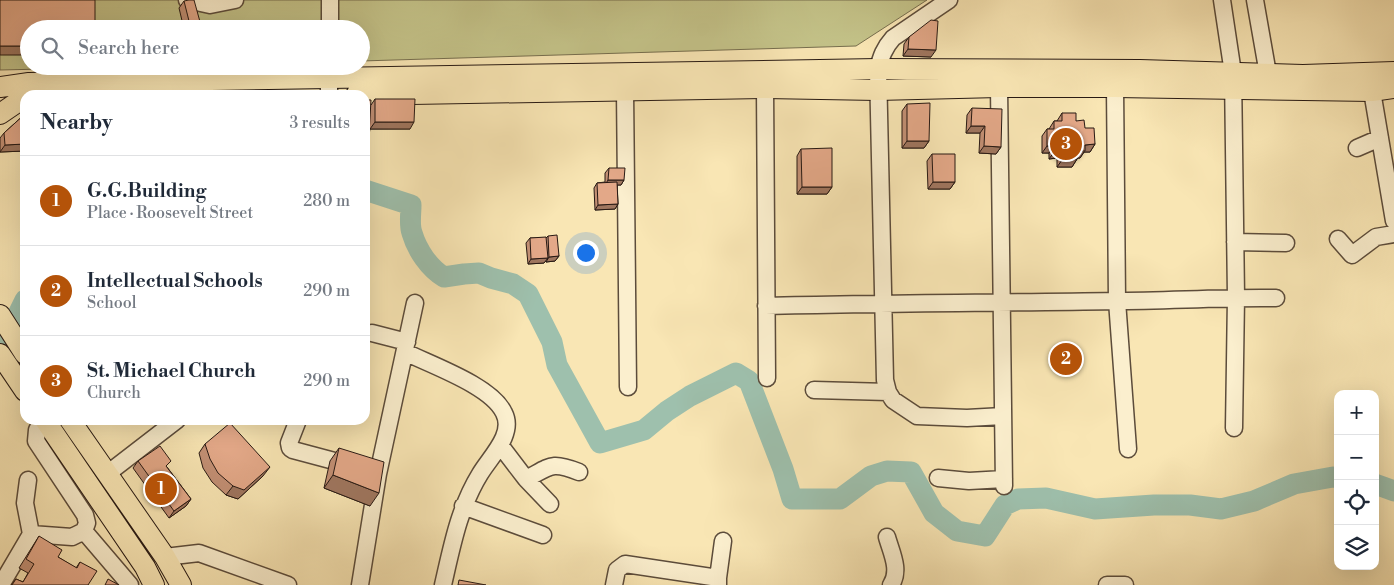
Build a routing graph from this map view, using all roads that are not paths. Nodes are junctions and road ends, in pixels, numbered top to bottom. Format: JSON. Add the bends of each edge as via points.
{"nodes":[{"id":1,"x":188,"y":0,"type":"edge"},
{"id":2,"x":235,"y":0,"type":"edge"},
{"id":3,"x":330,"y":0,"type":"edge"},
{"id":4,"x":949,"y":0,"type":"edge"},
{"id":5,"x":1222,"y":0,"type":"edge"},
{"id":6,"x":1255,"y":0,"type":"edge"},
{"id":7,"x":330,"y":20,"type":"edge"},
{"id":8,"x":878,"y":69,"type":"junction"},
{"id":9,"x":1394,"y":72,"type":"edge"},
{"id":10,"x":1268,"y":74,"type":"junction"},
{"id":11,"x":0,"y":79,"type":"edge"},
{"id":12,"x":329,"y":80,"type":"edge"},
{"id":13,"x":1233,"y":81,"type":"junction"},
{"id":14,"x":635,"y":85,"type":"junction"},
{"id":15,"x":999,"y":86,"type":"junction"},
{"id":16,"x":1116,"y":86,"type":"junction"},
{"id":17,"x":0,"y":87,"type":"edge"},
{"id":18,"x":765,"y":88,"type":"junction"},
{"id":19,"x":1394,"y":88,"type":"edge"},
{"id":20,"x":112,"y":90,"type":"edge"},
{"id":21,"x":877,"y":90,"type":"junction"},
{"id":22,"x":20,"y":91,"type":"edge"},
{"id":23,"x":1372,"y":91,"type":"junction"},
{"id":24,"x":20,"y":93,"type":"edge"},
{"id":25,"x":370,"y":94,"type":"edge"},
{"id":26,"x":20,"y":96,"type":"edge"},
{"id":27,"x":20,"y":98,"type":"edge"},
{"id":28,"x":0,"y":106,"type":"edge"},
{"id":29,"x":0,"y":114,"type":"edge"},
{"id":30,"x":1380,"y":138,"type":"junction"},
{"id":31,"x":1357,"y":148,"type":"dead end"},
{"id":32,"x":1394,"y":222,"type":"edge"},
{"id":33,"x":1394,"y":234,"type":"edge"},
{"id":34,"x":1338,"y":239,"type":"dead end"},
{"id":35,"x":1235,"y":242,"type":"junction"},
{"id":36,"x":1286,"y":243,"type":"dead end"},
{"id":37,"x":1236,"y":297,"type":"junction"},
{"id":38,"x":1276,"y":298,"type":"dead end"},
{"id":39,"x":1116,"y":301,"type":"junction"},
{"id":40,"x":415,"y":303,"type":"dead end"},
{"id":41,"x":883,"y":303,"type":"junction"},
{"id":42,"x":1001,"y":303,"type":"junction"},
{"id":43,"x":766,"y":306,"type":"junction"},
{"id":44,"x":0,"y":315,"type":"edge"},
{"id":45,"x":372,"y":333,"type":"dead end"},
{"id":46,"x":20,"y":346,"type":"edge"},
{"id":47,"x":406,"y":347,"type":"junction"},
{"id":48,"x":0,"y":354,"type":"edge"},
{"id":49,"x":766,"y":378,"type":"dead end"},
{"id":50,"x":20,"y":384,"type":"edge"},
{"id":51,"x":628,"y":387,"type":"dead end"},
{"id":52,"x":814,"y":390,"type":"dead end"},
{"id":53,"x":888,"y":392,"type":"junction"},
{"id":54,"x":1003,"y":416,"type":"junction"},
{"id":55,"x":40,"y":425,"type":"edge"},
{"id":56,"x":47,"y":425,"type":"edge"},
{"id":57,"x":73,"y":425,"type":"edge"},
{"id":58,"x":171,"y":425,"type":"edge"},
{"id":59,"x":296,"y":425,"type":"edge"},
{"id":60,"x":1234,"y":428,"type":"dead end"},
{"id":61,"x":500,"y":445,"type":"junction"},
{"id":62,"x":1128,"y":449,"type":"dead end"},
{"id":63,"x":579,"y":472,"type":"dead end"},
{"id":64,"x":107,"y":474,"type":"junction"},
{"id":65,"x":378,"y":474,"type":"junction"},
{"id":66,"x":938,"y":478,"type":"dead end"},
{"id":67,"x":526,"y":479,"type":"junction"},
{"id":68,"x":28,"y":480,"type":"dead end"},
{"id":69,"x":550,"y":504,"type":"dead end"},
{"id":70,"x":463,"y":506,"type":"junction"},
{"id":71,"x":84,"y":531,"type":"junction"},
{"id":72,"x":30,"y":534,"type":"junction"},
{"id":73,"x":542,"y":535,"type":"dead end"},
{"id":74,"x":886,"y":537,"type":"dead end"},
{"id":75,"x":723,"y":541,"type":"dead end"},
{"id":76,"x":164,"y":557,"type":"junction"},
{"id":77,"x":718,"y":581,"type":"edge"},
{"id":78,"x":153,"y":584,"type":"edge"},
{"id":79,"x":1,"y":585,"type":"edge"},
{"id":80,"x":130,"y":585,"type":"edge"},
{"id":81,"x":181,"y":585,"type":"edge"},
{"id":82,"x":288,"y":585,"type":"edge"},
{"id":83,"x":360,"y":585,"type":"edge"},
{"id":84,"x":443,"y":585,"type":"edge"},
{"id":85,"x":614,"y":585,"type":"edge"},
{"id":86,"x":891,"y":585,"type":"edge"},
{"id":87,"x":1107,"y":585,"type":"edge"},
{"id":88,"x":1125,"y":585,"type":"edge"}],
"edges":[{"from":1,"to":2,"type":"street","via":[[210,5]]},
{"from":3,"to":7,"type":"street"},
{"from":4,"to":8,"type":"street","via":[[893,38],[881,55]]},
{"from":5,"to":13,"type":"street"},
{"from":6,"to":10,"type":"street"},
{"from":8,"to":13,"type":"main road","via":[[1132,70]]},
{"from":8,"to":14,"type":"main road"},
{"from":8,"to":21,"type":"street"},
{"from":9,"to":10,"type":"main road"},
{"from":10,"to":13,"type":"main road"},
{"from":11,"to":22,"type":"main road"},
{"from":12,"to":14,"type":"main road","via":[[366,76]]},
{"from":12,"to":20,"type":"main road"},
{"from":13,"to":16,"type":"main road"},
{"from":13,"to":23,"type":"main road"},
{"from":13,"to":35,"type":"street"},
{"from":14,"to":18,"type":"main road"},
{"from":14,"to":25,"type":"main road"},
{"from":14,"to":51,"type":"street"},
{"from":15,"to":16,"type":"main road"},
{"from":15,"to":21,"type":"main road"},
{"from":15,"to":42,"type":"street"},
{"from":16,"to":39,"type":"street"},
{"from":17,"to":24,"type":"main road"},
{"from":18,"to":21,"type":"main road"},
{"from":18,"to":43,"type":"street"},
{"from":19,"to":23,"type":"main road"},
{"from":21,"to":41,"type":"street"},
{"from":23,"to":30,"type":"street"},
{"from":26,"to":28,"type":"main road"},
{"from":27,"to":29,"type":"main road"},
{"from":30,"to":31,"type":"street"},
{"from":30,"to":32,"type":"street"},
{"from":33,"to":34,"type":"street","via":[[1376,237],[1352,255]]},
{"from":35,"to":36,"type":"street"},
{"from":35,"to":37,"type":"street"},
{"from":37,"to":38,"type":"street"},
{"from":37,"to":39,"type":"street"},
{"from":37,"to":60,"type":"street"},
{"from":39,"to":42,"type":"street"},
{"from":39,"to":62,"type":"street"},
{"from":40,"to":47,"type":"street"},
{"from":41,"to":42,"type":"street"},
{"from":41,"to":43,"type":"street"},
{"from":41,"to":53,"type":"street"},
{"from":42,"to":54,"type":"street"},
{"from":43,"to":49,"type":"street"},
{"from":44,"to":46,"type":"main road"},
{"from":45,"to":47,"type":"street"},
{"from":47,"to":61,"type":"street","via":[[490,396],[507,421]]},
{"from":47,"to":65,"type":"street"},
{"from":48,"to":50,"type":"main road"},
{"from":52,"to":53,"type":"street"},
{"from":53,"to":54,"type":"street","via":[[899,405],[922,418]]},
{"from":54,"to":66,"type":"street","via":[[1004,482]]},
{"from":55,"to":71,"type":"street","via":[[36,441],[85,514],[87,523]]},
{"from":56,"to":78,"type":"main road","via":[[87,480]]},
{"from":57,"to":64,"type":"main road"},
{"from":58,"to":64,"type":"street"},
{"from":59,"to":65,"type":"street","via":[[289,444],[293,450]]},
{"from":61,"to":67,"type":"street"},
{"from":61,"to":70,"type":"street"},
{"from":63,"to":67,"type":"street","via":[[557,464]]},
{"from":64,"to":76,"type":"main road"},
{"from":65,"to":83,"type":"street"},
{"from":67,"to":69,"type":"street"},
{"from":68,"to":72,"type":"street","via":[[25,503]]},
{"from":70,"to":73,"type":"street"},
{"from":70,"to":84,"type":"street"},
{"from":71,"to":72,"type":"street","via":[[72,537]]},
{"from":71,"to":80,"type":"street"},
{"from":72,"to":79,"type":"street"},
{"from":74,"to":86,"type":"street","via":[[896,570]]},
{"from":75,"to":77,"type":"street"},
{"from":76,"to":81,"type":"main road"},
{"from":76,"to":82,"type":"street","via":[[199,553]]},
{"from":77,"to":85,"type":"street","via":[[625,564],[617,570]]},
{"from":87,"to":88,"type":"street"}]}
